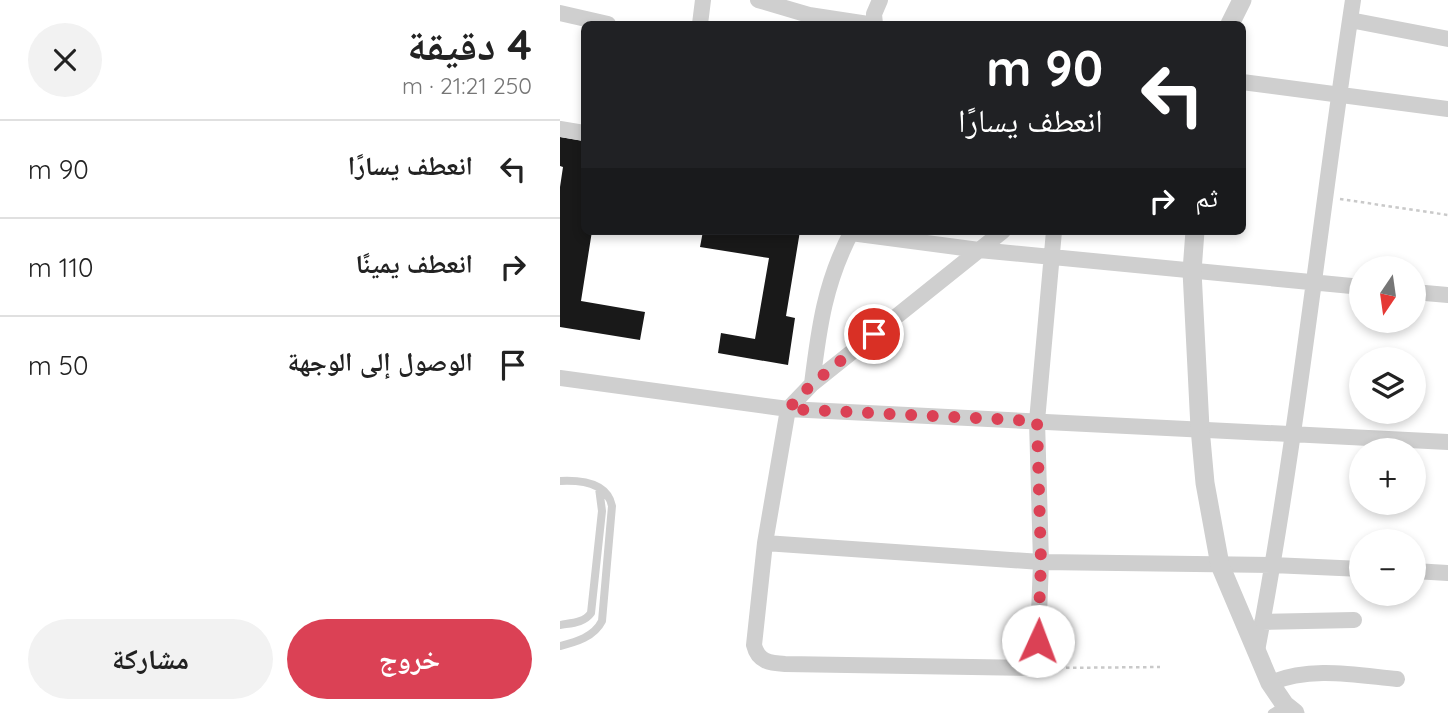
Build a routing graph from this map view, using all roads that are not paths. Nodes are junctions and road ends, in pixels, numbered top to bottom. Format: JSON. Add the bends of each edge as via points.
{"nodes":[{"id":1,"x":703,"y":0,"type":"edge"},
{"id":2,"x":758,"y":0,"type":"edge"},
{"id":3,"x":880,"y":0,"type":"edge"},
{"id":4,"x":1242,"y":0,"type":"edge"},
{"id":5,"x":1353,"y":0,"type":"edge"},
{"id":6,"x":560,"y":13,"type":"edge"},
{"id":7,"x":782,"y":16,"type":"edge"},
{"id":8,"x":1350,"y":20,"type":"junction"},
{"id":9,"x":595,"y":21,"type":"edge"},
{"id":10,"x":700,"y":21,"type":"edge"},
{"id":11,"x":836,"y":21,"type":"edge"},
{"id":12,"x":875,"y":21,"type":"edge"},
{"id":13,"x":1232,"y":21,"type":"edge"},
{"id":14,"x":1448,"y":39,"type":"edge"},
{"id":15,"x":1246,"y":82,"type":"edge"},
{"id":16,"x":1338,"y":94,"type":"junction"},
{"id":17,"x":1448,"y":109,"type":"edge"},
{"id":18,"x":560,"y":130,"type":"edge"},
{"id":19,"x":581,"y":133,"type":"edge"},
{"id":20,"x":850,"y":235,"type":"edge"},
{"id":21,"x":873,"y":235,"type":"edge"},
{"id":22,"x":998,"y":235,"type":"edge"},
{"id":23,"x":1053,"y":235,"type":"edge"},
{"id":24,"x":1195,"y":235,"type":"edge"},
{"id":25,"x":979,"y":250,"type":"junction"},
{"id":26,"x":1050,"y":257,"type":"junction"},
{"id":27,"x":1192,"y":271,"type":"junction"},
{"id":28,"x":1314,"y":283,"type":"junction"},
{"id":29,"x":1349,"y":286,"type":"edge"},
{"id":30,"x":1426,"y":293,"type":"edge"},
{"id":31,"x":1448,"y":295,"type":"edge"},
{"id":32,"x":560,"y":378,"type":"edge"},
{"id":33,"x":812,"y":384,"type":"junction"},
{"id":34,"x":788,"y":409,"type":"junction"},
{"id":35,"x":1037,"y":421,"type":"junction"},
{"id":36,"x":1200,"y":428,"type":"junction"},
{"id":37,"x":1292,"y":435,"type":"junction"},
{"id":38,"x":1448,"y":442,"type":"edge"},
{"id":39,"x":560,"y":481,"type":"edge"},
{"id":40,"x":599,"y":488,"type":"junction"},
{"id":41,"x":765,"y":543,"type":"junction"},
{"id":42,"x":1041,"y":562,"type":"junction"},
{"id":43,"x":1220,"y":565,"type":"junction"},
{"id":44,"x":1272,"y":565,"type":"junction"},
{"id":45,"x":1349,"y":568,"type":"edge"},
{"id":46,"x":1426,"y":572,"type":"edge"},
{"id":47,"x":1448,"y":573,"type":"edge"},
{"id":48,"x":1353,"y":620,"type":"dead end"},
{"id":49,"x":579,"y":622,"type":"junction"},
{"id":50,"x":1262,"y":622,"type":"junction"},
{"id":51,"x":560,"y":625,"type":"edge"},
{"id":52,"x":590,"y":634,"type":"junction"},
{"id":53,"x":560,"y":646,"type":"edge"},
{"id":54,"x":1257,"y":651,"type":"junction"},
{"id":55,"x":1397,"y":679,"type":"dead end"},
{"id":56,"x":1270,"y":683,"type":"junction"},
{"id":57,"x":1284,"y":710,"type":"edge"}],
"edges":[{"from":1,"to":10,"type":"street"},
{"from":2,"to":7,"type":"street"},
{"from":3,"to":12,"type":"street"},
{"from":4,"to":13,"type":"street"},
{"from":5,"to":8,"type":"street"},
{"from":6,"to":9,"type":"street"},
{"from":7,"to":11,"type":"street"},
{"from":8,"to":14,"type":"street"},
{"from":8,"to":16,"type":"street"},
{"from":15,"to":16,"type":"street"},
{"from":16,"to":17,"type":"street"},
{"from":16,"to":28,"type":"street"},
{"from":18,"to":19,"type":"street"},
{"from":20,"to":33,"type":"street","via":[[834,268],[824,304]]},
{"from":21,"to":25,"type":"street"},
{"from":22,"to":25,"type":"street"},
{"from":23,"to":26,"type":"street"},
{"from":24,"to":27,"type":"street"},
{"from":25,"to":26,"type":"street"},
{"from":25,"to":33,"type":"street"},
{"from":26,"to":27,"type":"street"},
{"from":26,"to":35,"type":"street"},
{"from":27,"to":28,"type":"street"},
{"from":27,"to":36,"type":"street"},
{"from":28,"to":29,"type":"street"},
{"from":28,"to":37,"type":"street"},
{"from":30,"to":31,"type":"street"},
{"from":32,"to":34,"type":"street"},
{"from":33,"to":34,"type":"street"},
{"from":34,"to":35,"type":"street"},
{"from":34,"to":41,"type":"street"},
{"from":35,"to":36,"type":"street"},
{"from":35,"to":42,"type":"street"},
{"from":36,"to":37,"type":"street"},
{"from":36,"to":43,"type":"street"},
{"from":37,"to":38,"type":"street"},
{"from":37,"to":44,"type":"street"},
{"from":39,"to":40,"type":"lane","via":[[579,480]]},
{"from":40,"to":49,"type":"lane","via":[[602,511],[593,602],[588,617]]},
{"from":40,"to":52,"type":"lane","via":[[607,493],[612,506],[602,621]]},
{"from":41,"to":42,"type":"street"},
{"from":41,"to":42,"type":"street","via":[[754,645],[756,654],[768,662],[1037,668]]},
{"from":42,"to":43,"type":"street"},
{"from":43,"to":44,"type":"street"},
{"from":43,"to":54,"type":"street"},
{"from":44,"to":45,"type":"street"},
{"from":44,"to":50,"type":"street"},
{"from":46,"to":47,"type":"street"},
{"from":48,"to":50,"type":"street"},
{"from":49,"to":51,"type":"lane"},
{"from":49,"to":52,"type":"lane"},
{"from":50,"to":54,"type":"street"},
{"from":52,"to":53,"type":"lane"},
{"from":54,"to":56,"type":"street"},
{"from":55,"to":56,"type":"street","via":[[1307,673]]},
{"from":56,"to":57,"type":"street"}]}
